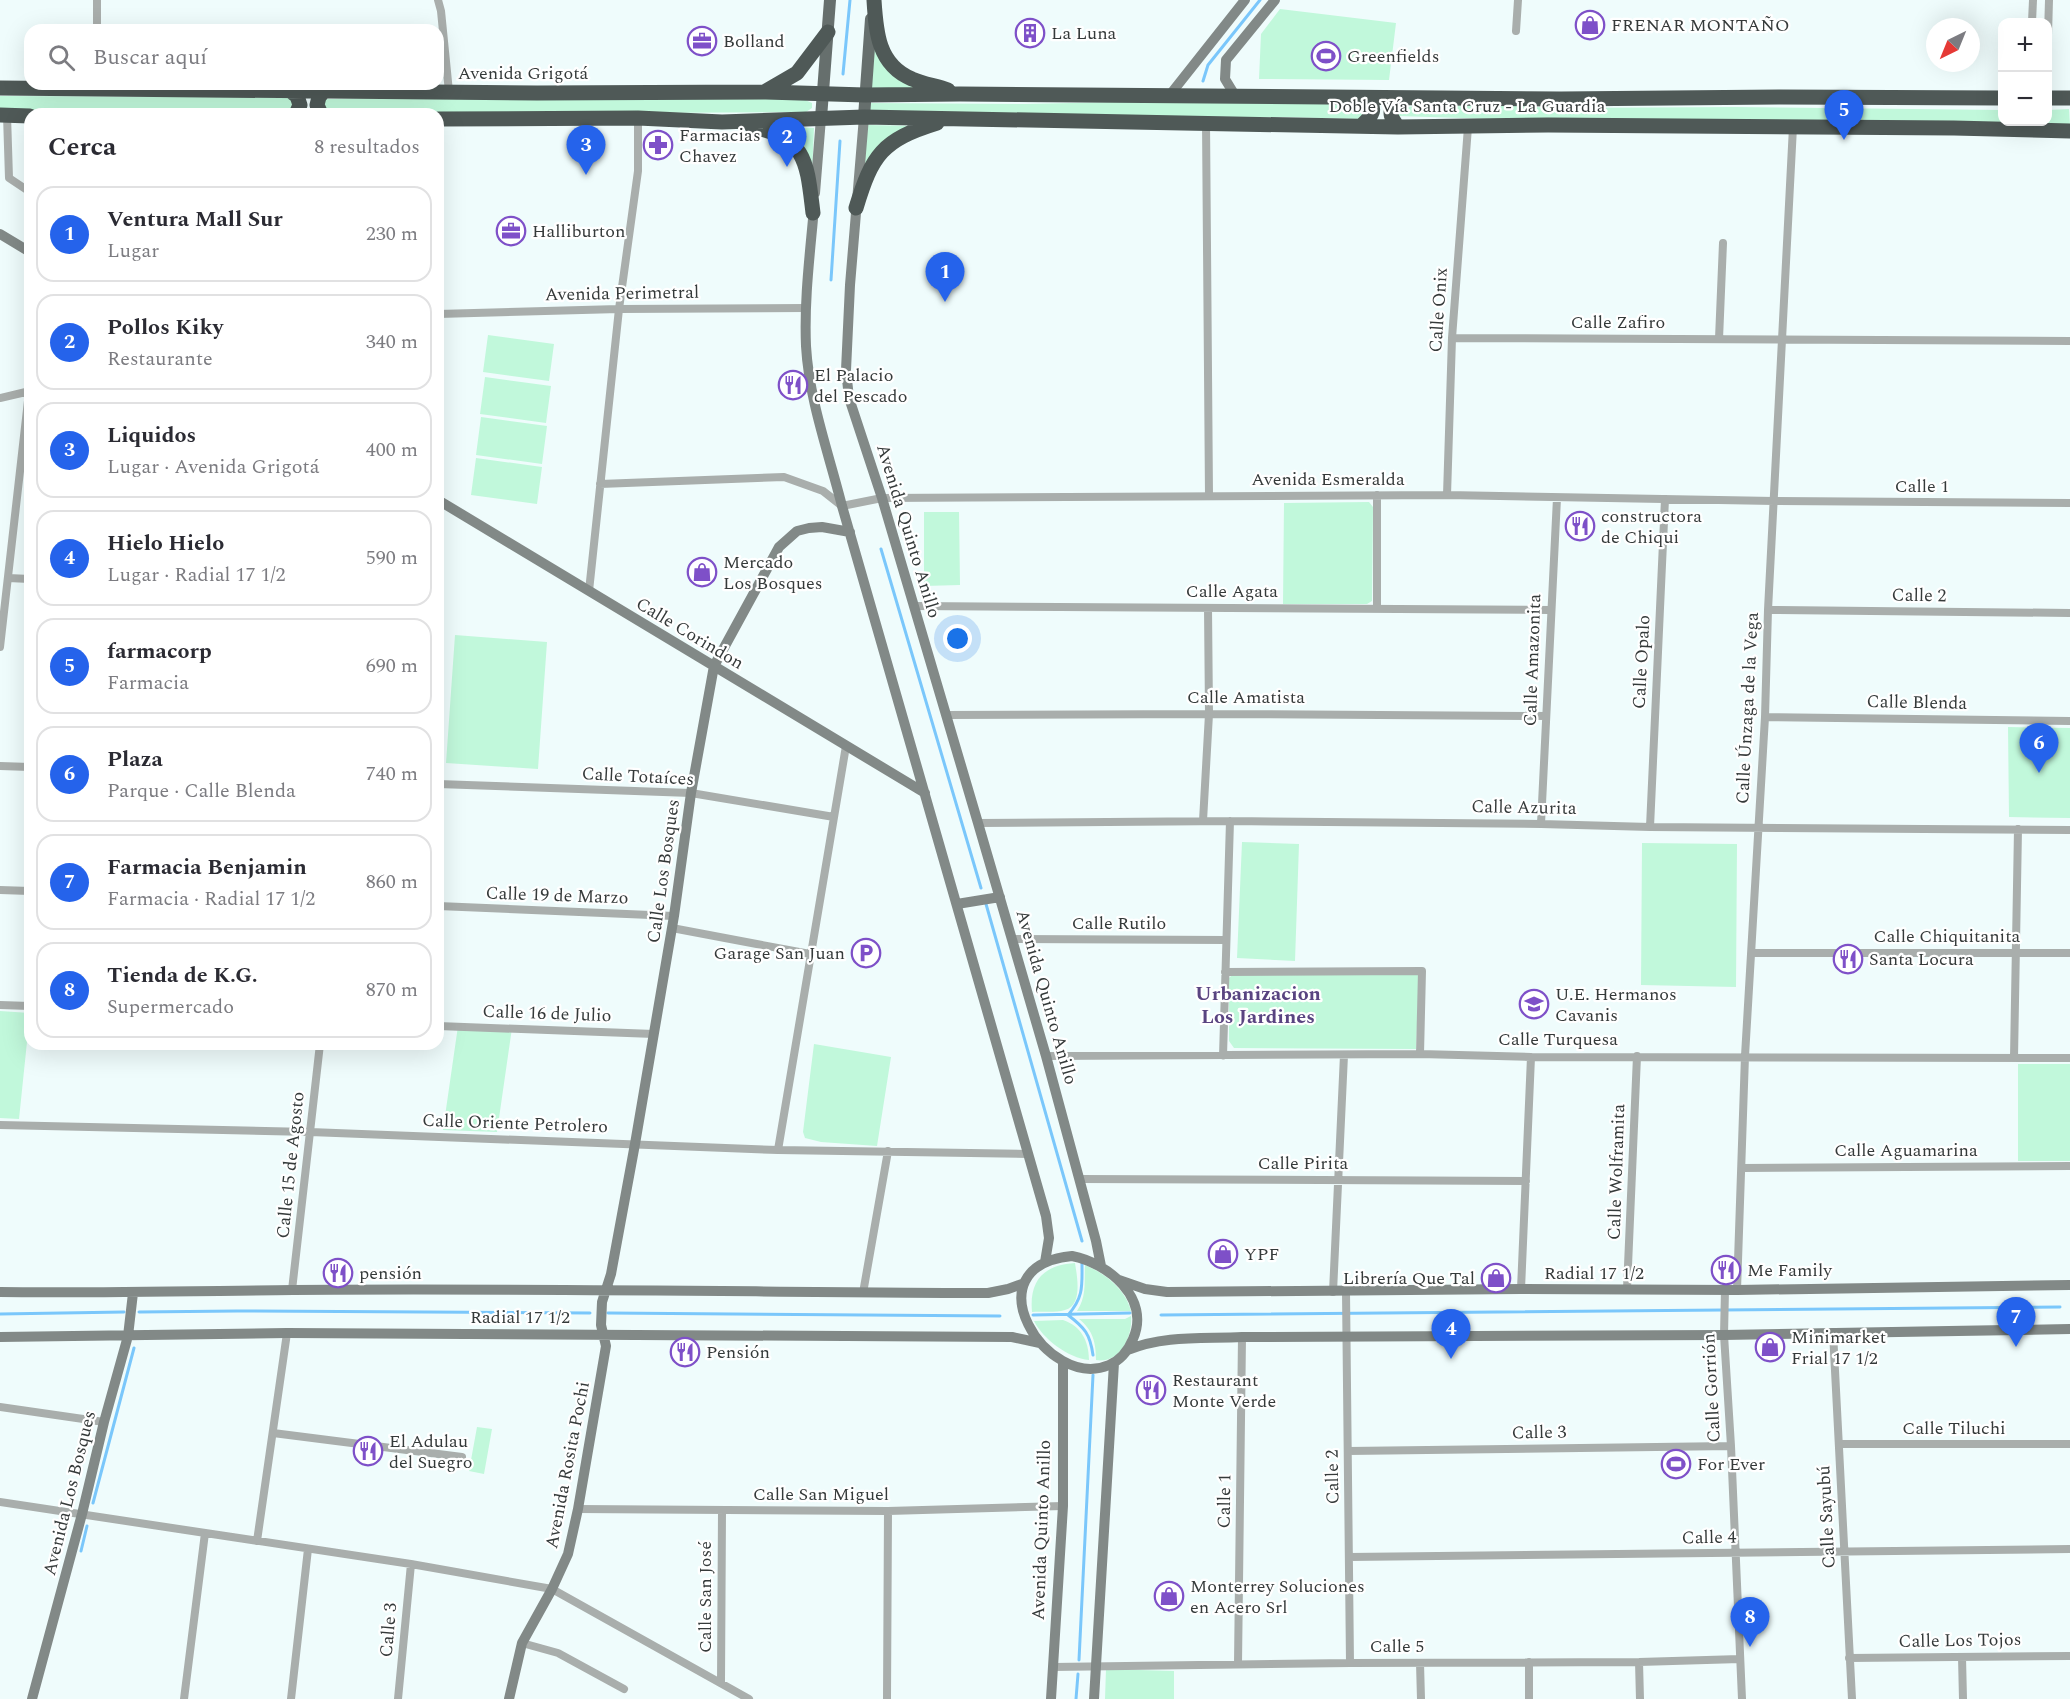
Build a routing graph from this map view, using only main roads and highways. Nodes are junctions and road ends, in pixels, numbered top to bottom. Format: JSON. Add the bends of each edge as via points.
{"nodes":[{"id":1,"x":830,"y":0,"type":"edge"},
{"id":2,"x":874,"y":0,"type":"edge"},
{"id":3,"x":1245,"y":0,"type":"edge"},
{"id":4,"x":1275,"y":0,"type":"edge"},
{"id":5,"x":828,"y":32,"type":"junction"},
{"id":6,"x":0,"y":88,"type":"edge"},
{"id":7,"x":24,"y":88,"type":"edge"},
{"id":8,"x":289,"y":90,"type":"joint"},
{"id":9,"x":324,"y":91,"type":"junction"},
{"id":10,"x":766,"y":92,"type":"junction"},
{"id":11,"x":823,"y":93,"type":"junction"},
{"id":12,"x":960,"y":94,"type":"junction"},
{"id":13,"x":865,"y":95,"type":"junction"},
{"id":14,"x":1169,"y":96,"type":"junction"},
{"id":15,"x":1236,"y":97,"type":"junction"},
{"id":16,"x":1364,"y":98,"type":"junction"},
{"id":17,"x":1406,"y":98,"type":"junction"},
{"id":18,"x":1998,"y":98,"type":"edge"},
{"id":19,"x":2052,"y":98,"type":"edge"},
{"id":20,"x":2070,"y":98,"type":"edge"},
{"id":21,"x":299,"y":108,"type":"edge"},
{"id":22,"x":318,"y":108,"type":"edge"},
{"id":23,"x":4,"y":115,"type":"edge"},
{"id":24,"x":24,"y":116,"type":"edge"},
{"id":25,"x":864,"y":117,"type":"junction"},
{"id":26,"x":821,"y":118,"type":"junction"},
{"id":27,"x":950,"y":118,"type":"junction"},
{"id":28,"x":444,"y":119,"type":"edge"},
{"id":29,"x":722,"y":122,"type":"junction"},
{"id":30,"x":1361,"y":126,"type":"junction"},
{"id":31,"x":1398,"y":127,"type":"junction"},
{"id":32,"x":2070,"y":131,"type":"edge"},
{"id":33,"x":856,"y":208,"type":"junction"},
{"id":34,"x":813,"y":213,"type":"junction"},
{"id":35,"x":0,"y":234,"type":"edge"},
{"id":36,"x":24,"y":248,"type":"edge"},
{"id":37,"x":444,"y":505,"type":"edge"},
{"id":38,"x":850,"y":532,"type":"junction"},
{"id":39,"x":714,"y":666,"type":"junction"},
{"id":40,"x":925,"y":793,"type":"junction"},
{"id":41,"x":1000,"y":897,"type":"junction"},
{"id":42,"x":957,"y":904,"type":"junction"},
{"id":43,"x":1045,"y":1262,"type":"junction"},
{"id":44,"x":1101,"y":1266,"type":"junction"},
{"id":45,"x":1119,"y":1280,"type":"junction"},
{"id":46,"x":1022,"y":1284,"type":"junction"},
{"id":47,"x":2070,"y":1286,"type":"edge"},
{"id":48,"x":606,"y":1290,"type":"junction"},
{"id":49,"x":0,"y":1292,"type":"edge"},
{"id":50,"x":134,"y":1293,"type":"junction"},
{"id":51,"x":2070,"y":1329,"type":"edge"},
{"id":52,"x":603,"y":1334,"type":"junction"},
{"id":53,"x":128,"y":1336,"type":"junction"},
{"id":54,"x":0,"y":1337,"type":"edge"},
{"id":55,"x":1040,"y":1343,"type":"junction"},
{"id":56,"x":1128,"y":1350,"type":"junction"},
{"id":57,"x":1064,"y":1362,"type":"junction"},
{"id":58,"x":1114,"y":1363,"type":"junction"},
{"id":59,"x":32,"y":1699,"type":"edge"},
{"id":60,"x":509,"y":1699,"type":"edge"},
{"id":61,"x":1051,"y":1699,"type":"edge"},
{"id":62,"x":1094,"y":1699,"type":"edge"}],
"edges":[{"from":1,"to":5,"type":"main road"},
{"from":2,"to":12,"type":"highway","via":[[876,33],[888,60],[903,75]]},
{"from":2,"to":13,"type":"main road","name":"Avenida Quinto Anillo"},
{"from":3,"to":14,"type":"main road"},
{"from":4,"to":15,"type":"main road","via":[[1226,60],[1225,79]]},
{"from":5,"to":10,"type":"highway","via":[[797,73]]},
{"from":5,"to":11,"type":"main road"},
{"from":6,"to":7,"type":"highway","name":"Avenida Grigotá"},
{"from":8,"to":9,"type":"highway","name":"Avenida Grigotá"},
{"from":8,"to":21,"type":"highway","via":[[297,96]]},
{"from":9,"to":10,"type":"highway","name":"Avenida Grigotá"},
{"from":9,"to":22,"type":"highway"},
{"from":10,"to":11,"type":"highway","name":"Avenida Grigotá"},
{"from":11,"to":13,"type":"highway","name":"Avenida Grigotá"},
{"from":11,"to":26,"type":"main road"},
{"from":12,"to":13,"type":"highway","name":"Doble Vía Santa Cruz - La Guardia"},
{"from":12,"to":14,"type":"highway","name":"Doble Vía Santa Cruz - La Guardia"},
{"from":13,"to":25,"type":"main road","name":"Avenida Quinto Anillo"},
{"from":14,"to":15,"type":"highway","name":"Doble Vía Santa Cruz - La Guardia"},
{"from":15,"to":16,"type":"highway","name":"Doble Vía Santa Cruz - La Guardia"},
{"from":16,"to":17,"type":"highway","name":"Doble Vía Santa Cruz - La Guardia"},
{"from":16,"to":30,"type":"highway","via":[[1371,102],[1374,111]]},
{"from":17,"to":18,"type":"highway","name":"Doble Vía Santa Cruz - La Guardia"},
{"from":17,"to":31,"type":"highway","via":[[1393,103],[1390,112]]},
{"from":19,"to":20,"type":"highway"},
{"from":23,"to":24,"type":"highway"},
{"from":25,"to":26,"type":"highway"},
{"from":25,"to":27,"type":"highway","name":"Doble Vía Santa Cruz - La Guardia"},
{"from":25,"to":33,"type":"main road","name":"Avenida Quinto Anillo"},
{"from":26,"to":29,"type":"highway"},
{"from":26,"to":34,"type":"main road"},
{"from":27,"to":30,"type":"highway","name":"Doble Vía Santa Cruz - La Guardia"},
{"from":27,"to":33,"type":"highway","via":[[887,145],[875,158]]},
{"from":28,"to":29,"type":"highway","via":[[638,118]]},
{"from":29,"to":34,"type":"highway","via":[[774,132],[794,144],[805,163]]},
{"from":30,"to":31,"type":"highway","name":"Doble Vía Santa Cruz - La Guardia"},
{"from":31,"to":32,"type":"highway","name":"Doble Vía Santa Cruz - La Guardia"},
{"from":33,"to":41,"type":"main road","name":"Avenida Quinto Anillo","via":[[846,370],[849,398]]},
{"from":34,"to":38,"type":"main road","via":[[806,347]]},
{"from":35,"to":36,"type":"main road"},
{"from":37,"to":39,"type":"main road","name":"Calle Corindon"},
{"from":38,"to":39,"type":"main road","name":"Calle Los Bosques","via":[[809,528],[797,531],[779,547]]},
{"from":38,"to":40,"type":"main road"},
{"from":39,"to":40,"type":"main road","name":"Calle Corindon"},
{"from":39,"to":48,"type":"main road","name":"Calle Los Bosques","via":[[635,1144]]},
{"from":40,"to":42,"type":"main road"},
{"from":41,"to":42,"type":"main road"},
{"from":41,"to":44,"type":"main road","name":"Avenida Quinto Anillo"},
{"from":42,"to":43,"type":"main road","via":[[1046,1216],[1049,1238]]},
{"from":43,"to":44,"type":"main road","via":[[1072,1256]]},
{"from":43,"to":46,"type":"main road","via":[[1032,1270]]},
{"from":44,"to":45,"type":"main road"},
{"from":45,"to":47,"type":"main road","name":"Radial 17 1/2","via":[[1167,1292],[1333,1292],[1346,1297],[1521,1289],[1725,1294],[1737,1290]]},
{"from":45,"to":56,"type":"main road","via":[[1136,1308],[1138,1328]]},
{"from":46,"to":48,"type":"main road","name":"Radial 17 1/2","via":[[988,1293]]},
{"from":46,"to":55,"type":"main road","via":[[1021,1304]]},
{"from":48,"to":50,"type":"main road","name":"Radial 17 1/2"},
{"from":48,"to":52,"type":"main road","name":"Avenida Rosita Pochi","via":[[602,1302]]},
{"from":49,"to":50,"type":"main road","name":"Radial 17 1/2"},
{"from":50,"to":53,"type":"main road","name":"Avenida Los Bosques"},
{"from":51,"to":56,"type":"main road","via":[[1346,1334],[1164,1340]]},
{"from":52,"to":53,"type":"main road","name":"Radial 17 1/2"},
{"from":52,"to":55,"type":"main road","name":"Radial 17 1/2","via":[[1012,1337]]},
{"from":52,"to":60,"type":"main road","name":"Avenida Rosita Pochi","via":[[606,1346],[568,1554],[522,1643]]},
{"from":53,"to":54,"type":"main road","name":"Radial 17 1/2"},
{"from":53,"to":59,"type":"main road","name":"Avenida Los Bosques"},
{"from":55,"to":57,"type":"main road"},
{"from":56,"to":58,"type":"main road"},
{"from":57,"to":58,"type":"main road","via":[[1098,1370]]},
{"from":57,"to":61,"type":"main road","name":"Avenida Quinto Anillo","via":[[1063,1506]]},
{"from":58,"to":62,"type":"main road"}]}
